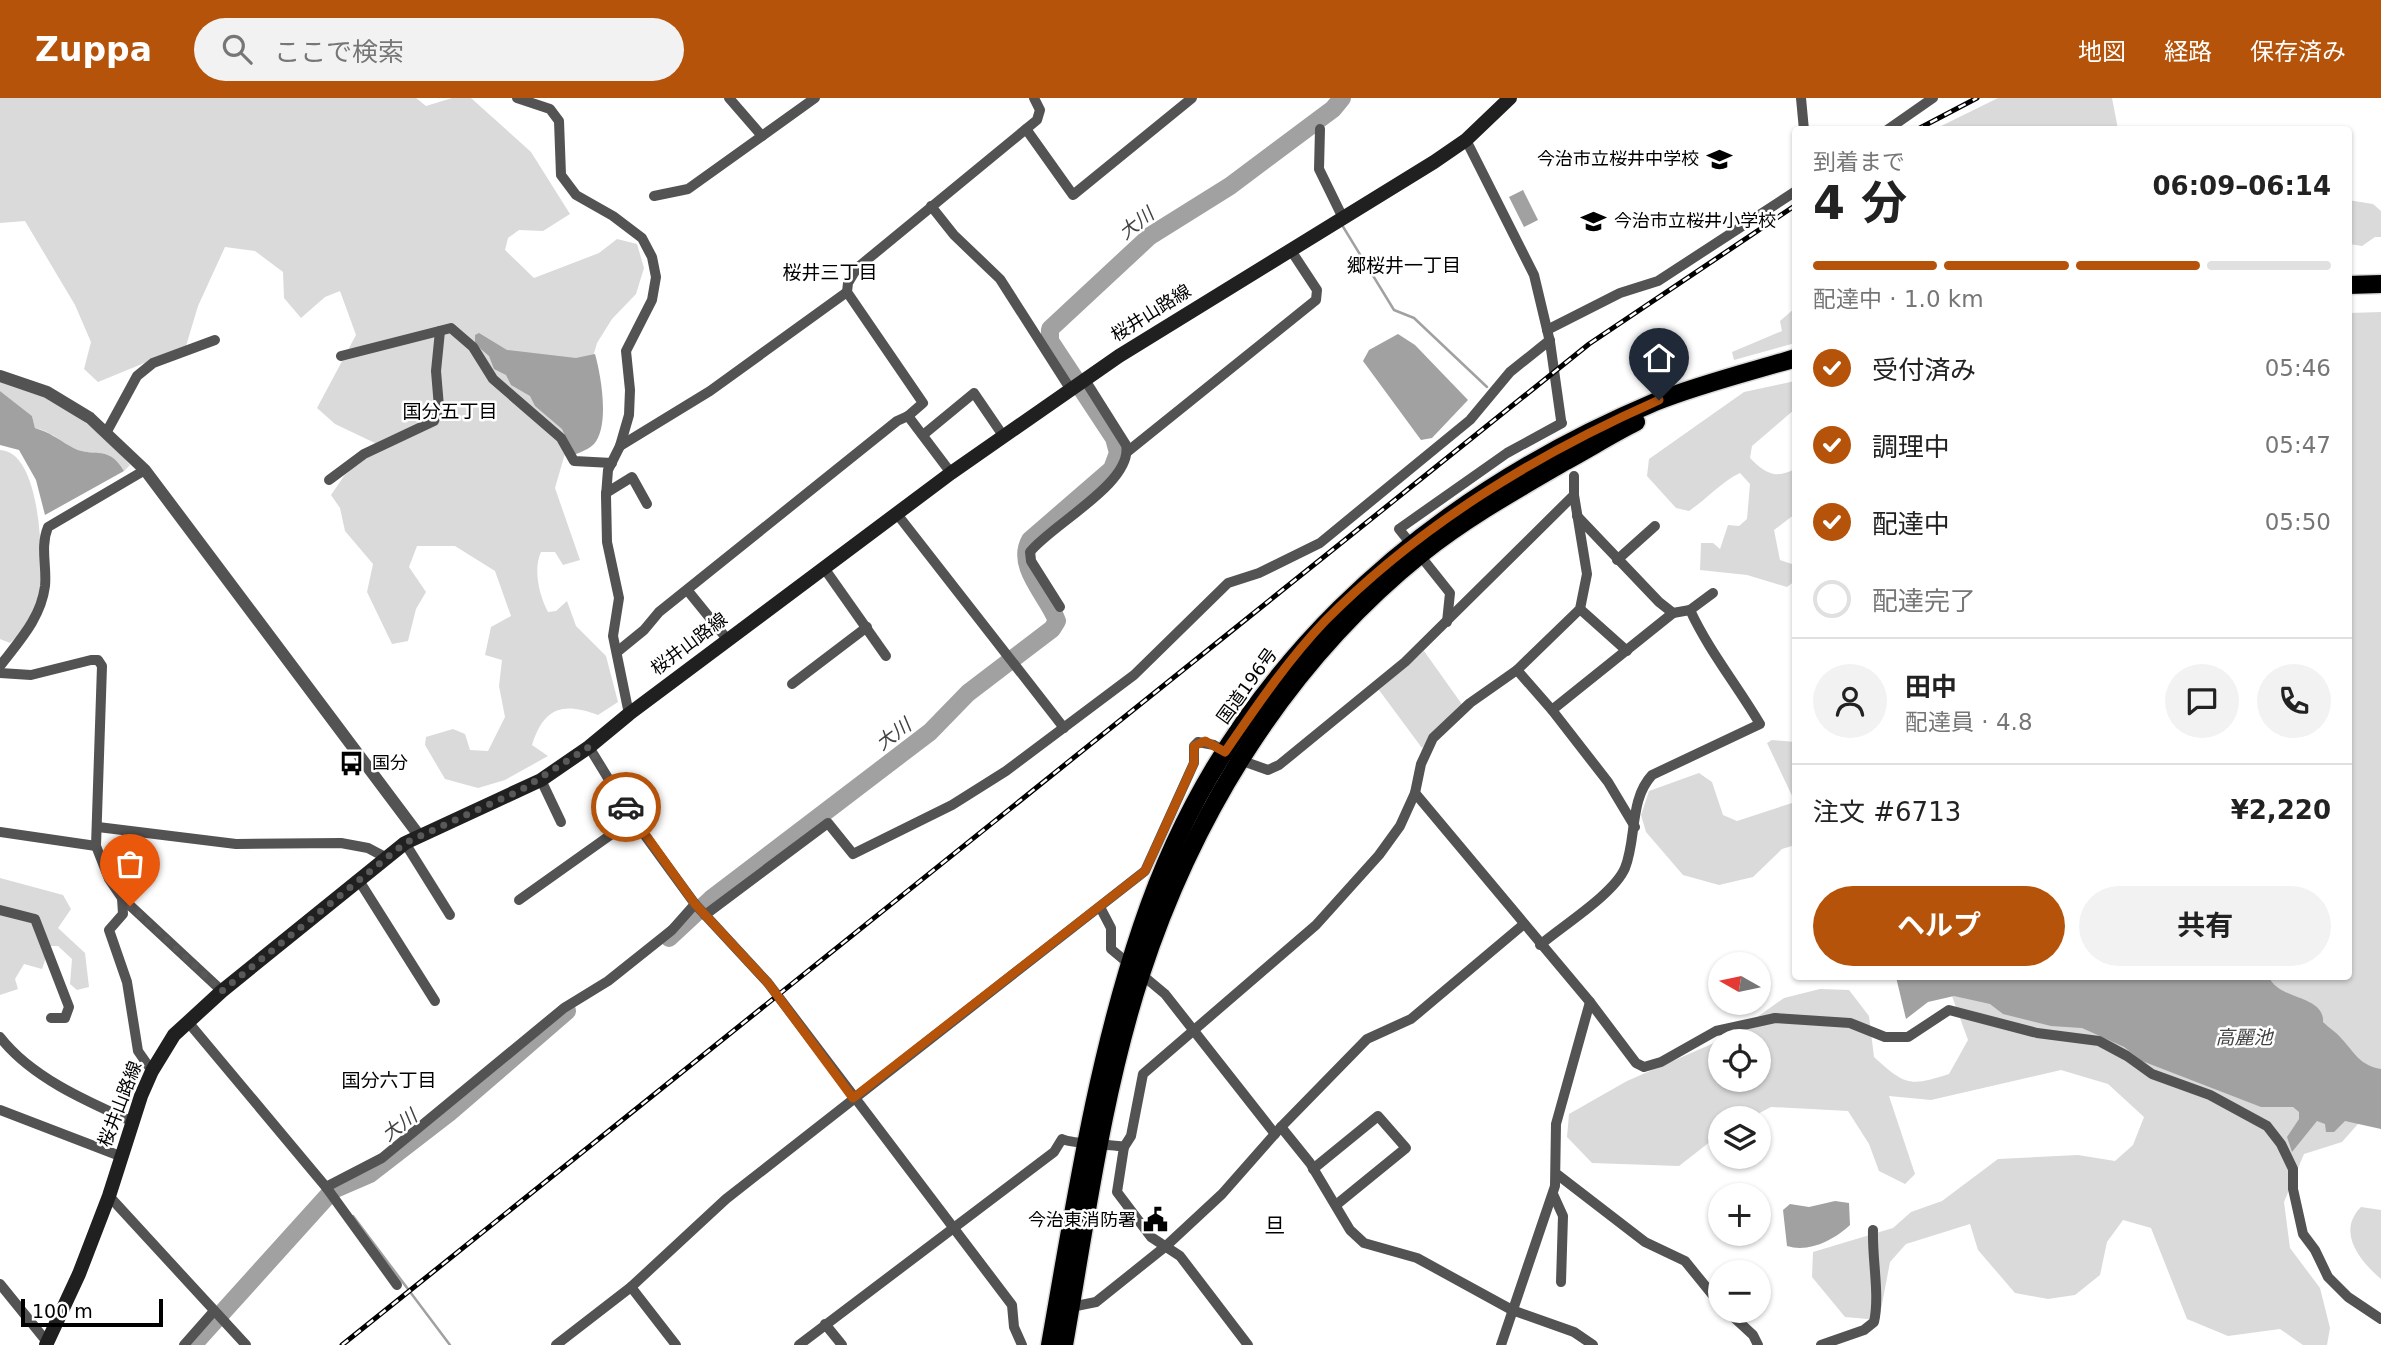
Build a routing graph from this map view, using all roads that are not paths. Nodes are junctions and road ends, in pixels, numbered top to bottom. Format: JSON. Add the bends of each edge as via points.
{"nodes":[{"id":1,"x":517,"y":98,"type":"edge"},
{"id":2,"x":730,"y":98,"type":"edge"},
{"id":3,"x":815,"y":98,"type":"edge"},
{"id":4,"x":1034,"y":98,"type":"edge"},
{"id":5,"x":1192,"y":98,"type":"edge"},
{"id":6,"x":1510,"y":98,"type":"edge"},
{"id":7,"x":1801,"y":98,"type":"edge"},
{"id":8,"x":1933,"y":98,"type":"edge"},
{"id":9,"x":1804,"y":126,"type":"edge"},
{"id":10,"x":1893,"y":126,"type":"edge"},
{"id":11,"x":1026,"y":129,"type":"junction"},
{"id":12,"x":1320,"y":129,"type":"dead end"},
{"id":13,"x":762,"y":136,"type":"junction"},
{"id":14,"x":1466,"y":140,"type":"junction"},
{"id":15,"x":1792,"y":194,"type":"edge"},
{"id":16,"x":654,"y":196,"type":"dead end"},
{"id":17,"x":931,"y":206,"type":"junction"},
{"id":18,"x":1342,"y":216,"type":"junction"},
{"id":19,"x":1290,"y":249,"type":"junction"},
{"id":20,"x":2381,"y":284,"type":"edge"},
{"id":21,"x":2352,"y":285,"type":"edge"},
{"id":22,"x":848,"y":292,"type":"junction"},
{"id":23,"x":440,"y":331,"type":"junction"},
{"id":24,"x":1548,"y":335,"type":"junction"},
{"id":25,"x":215,"y":340,"type":"dead end"},
{"id":26,"x":341,"y":356,"type":"dead end"},
{"id":27,"x":1792,"y":359,"type":"edge"},
{"id":28,"x":0,"y":376,"type":"edge"},
{"id":29,"x":1085,"y":380,"type":"junction"},
{"id":30,"x":1071,"y":390,"type":"junction"},
{"id":31,"x":908,"y":416,"type":"junction"},
{"id":32,"x":106,"y":433,"type":"junction"},
{"id":33,"x":923,"y":435,"type":"junction"},
{"id":34,"x":1004,"y":437,"type":"junction"},
{"id":35,"x":621,"y":446,"type":"junction"},
{"id":36,"x":1127,"y":452,"type":"junction"},
{"id":37,"x":612,"y":463,"type":"junction"},
{"id":38,"x":145,"y":470,"type":"junction"},
{"id":39,"x":951,"y":473,"type":"junction"},
{"id":40,"x":1574,"y":476,"type":"dead end"},
{"id":41,"x":328,"y":480,"type":"dead end"},
{"id":42,"x":606,"y":493,"type":"junction"},
{"id":43,"x":1574,"y":495,"type":"junction"},
{"id":44,"x":647,"y":504,"type":"dead end"},
{"id":45,"x":897,"y":514,"type":"junction"},
{"id":46,"x":1577,"y":516,"type":"junction"},
{"id":47,"x":1656,"y":526,"type":"dead end"},
{"id":48,"x":1414,"y":550,"type":"junction"},
{"id":49,"x":1617,"y":560,"type":"junction"},
{"id":50,"x":824,"y":568,"type":"junction"},
{"id":51,"x":688,"y":591,"type":"junction"},
{"id":52,"x":1713,"y":593,"type":"dead end"},
{"id":53,"x":1060,"y":607,"type":"dead end"},
{"id":54,"x":1580,"y":609,"type":"junction"},
{"id":55,"x":1690,"y":610,"type":"junction"},
{"id":56,"x":1673,"y":612,"type":"junction"},
{"id":57,"x":1447,"y":622,"type":"junction"},
{"id":58,"x":867,"y":627,"type":"junction"},
{"id":59,"x":727,"y":639,"type":"junction"},
{"id":60,"x":1627,"y":651,"type":"junction"},
{"id":61,"x":617,"y":652,"type":"junction"},
{"id":62,"x":886,"y":656,"type":"dead end"},
{"id":63,"x":0,"y":666,"type":"edge"},
{"id":64,"x":1517,"y":670,"type":"junction"},
{"id":65,"x":0,"y":673,"type":"edge"},
{"id":66,"x":792,"y":684,"type":"dead end"},
{"id":67,"x":1552,"y":710,"type":"junction"},
{"id":68,"x":629,"y":713,"type":"junction"},
{"id":69,"x":1065,"y":728,"type":"junction"},
{"id":70,"x":589,"y":747,"type":"junction"},
{"id":71,"x":1232,"y":756,"type":"junction"},
{"id":72,"x":541,"y":780,"type":"junction"},
{"id":73,"x":1415,"y":793,"type":"junction"},
{"id":74,"x":633,"y":819,"type":"junction"},
{"id":75,"x":561,"y":822,"type":"dead end"},
{"id":76,"x":98,"y":827,"type":"junction"},
{"id":77,"x":1635,"y":827,"type":"junction"},
{"id":78,"x":0,"y":832,"type":"edge"},
{"id":79,"x":418,"y":834,"type":"junction"},
{"id":80,"x":405,"y":843,"type":"junction"},
{"id":81,"x":96,"y":846,"type":"junction"},
{"id":82,"x":385,"y":857,"type":"junction"},
{"id":83,"x":358,"y":878,"type":"junction"},
{"id":84,"x":122,"y":898,"type":"junction"},
{"id":85,"x":519,"y":900,"type":"dead end"},
{"id":86,"x":695,"y":904,"type":"junction"},
{"id":87,"x":1100,"y":907,"type":"junction"},
{"id":88,"x":0,"y":910,"type":"edge"},
{"id":89,"x":450,"y":915,"type":"dead end"},
{"id":90,"x":705,"y":915,"type":"junction"},
{"id":91,"x":1524,"y":924,"type":"junction"},
{"id":92,"x":1540,"y":945,"type":"junction"},
{"id":93,"x":1135,"y":970,"type":"junction"},
{"id":94,"x":222,"y":991,"type":"junction"},
{"id":95,"x":435,"y":1001,"type":"dead end"},
{"id":96,"x":1590,"y":1002,"type":"junction"},
{"id":97,"x":51,"y":1018,"type":"dead end"},
{"id":98,"x":188,"y":1022,"type":"junction"},
{"id":99,"x":1195,"y":1030,"type":"junction"},
{"id":100,"x":0,"y":1037,"type":"edge"},
{"id":101,"x":152,"y":1071,"type":"junction"},
{"id":102,"x":853,"y":1098,"type":"junction"},
{"id":103,"x":0,"y":1110,"type":"edge"},
{"id":104,"x":131,"y":1121,"type":"junction"},
{"id":105,"x":1278,"y":1130,"type":"junction"},
{"id":106,"x":1093,"y":1142,"type":"junction"},
{"id":107,"x":1124,"y":1147,"type":"junction"},
{"id":108,"x":120,"y":1156,"type":"junction"},
{"id":109,"x":1313,"y":1169,"type":"junction"},
{"id":110,"x":1558,"y":1175,"type":"junction"},
{"id":111,"x":326,"y":1187,"type":"junction"},
{"id":112,"x":1553,"y":1194,"type":"junction"},
{"id":113,"x":109,"y":1196,"type":"junction"},
{"id":114,"x":1336,"y":1205,"type":"junction"},
{"id":115,"x":953,"y":1228,"type":"junction"},
{"id":116,"x":1873,"y":1230,"type":"dead end"},
{"id":117,"x":1166,"y":1246,"type":"junction"},
{"id":118,"x":1561,"y":1283,"type":"dead end"},
{"id":119,"x":0,"y":1284,"type":"edge"},
{"id":120,"x":397,"y":1285,"type":"dead end"},
{"id":121,"x":631,"y":1287,"type":"junction"},
{"id":122,"x":1708,"y":1289,"type":"edge"},
{"id":123,"x":1071,"y":1307,"type":"junction"},
{"id":124,"x":1512,"y":1310,"type":"junction"},
{"id":125,"x":214,"y":1311,"type":"junction"},
{"id":126,"x":2381,"y":1318,"type":"edge"},
{"id":127,"x":1740,"y":1323,"type":"edge"},
{"id":128,"x":825,"y":1324,"type":"junction"},
{"id":129,"x":46,"y":1343,"type":"edge"},
{"id":130,"x":184,"y":1345,"type":"edge"},
{"id":131,"x":246,"y":1345,"type":"edge"},
{"id":132,"x":556,"y":1345,"type":"edge"},
{"id":133,"x":676,"y":1345,"type":"edge"},
{"id":134,"x":799,"y":1345,"type":"edge"},
{"id":135,"x":842,"y":1345,"type":"edge"},
{"id":136,"x":1022,"y":1345,"type":"edge"},
{"id":137,"x":1050,"y":1345,"type":"edge"},
{"id":138,"x":1064,"y":1345,"type":"edge"},
{"id":139,"x":1248,"y":1345,"type":"edge"},
{"id":140,"x":1501,"y":1345,"type":"edge"},
{"id":141,"x":1593,"y":1345,"type":"edge"},
{"id":142,"x":1758,"y":1345,"type":"edge"},
{"id":143,"x":1821,"y":1345,"type":"edge"}],
"edges":[{"from":1,"to":35,"type":"street","via":[[550,109],[559,121],[561,175],[576,195],[642,238],[652,257],[656,277],[652,300],[626,351],[630,390]]},
{"from":2,"to":13,"type":"street"},
{"from":3,"to":13,"type":"street"},
{"from":4,"to":11,"type":"street","via":[[1041,110]]},
{"from":5,"to":11,"type":"street","via":[[1073,195]]},
{"from":6,"to":14,"type":"main road","name":"桜井山路線"},
{"from":7,"to":9,"type":"street"},
{"from":8,"to":10,"type":"street"},
{"from":11,"to":17,"type":"street"},
{"from":12,"to":18,"type":"street","via":[[1319,169]]},
{"from":13,"to":16,"type":"street","via":[[688,189]]},
{"from":14,"to":18,"type":"main road","name":"桜井山路線"},
{"from":14,"to":24,"type":"street","via":[[1534,275]]},
{"from":15,"to":24,"type":"street","via":[[1658,281],[1620,293]]},
{"from":17,"to":22,"type":"street","via":[[857,268],[848,282]]},
{"from":17,"to":30,"type":"street","via":[[1000,279]]},
{"from":18,"to":19,"type":"main road","name":"桜井山路線"},
{"from":19,"to":29,"type":"main road","name":"桜井山路線"},
{"from":19,"to":36,"type":"street","via":[[1317,290],[1316,300]]},
{"from":20,"to":21,"type":"highway"},
{"from":22,"to":31,"type":"street","via":[[923,403]]},
{"from":22,"to":35,"type":"street","via":[[710,391]]},
{"from":23,"to":26,"type":"street"},
{"from":23,"to":37,"type":"street","via":[[451,328],[473,347],[493,379],[561,438],[574,461]]},
{"from":23,"to":41,"type":"street","via":[[439,407],[434,421],[364,454]]},
{"from":24,"to":48,"type":"street","via":[[1562,421],[1507,453],[1399,529]]},
{"from":24,"to":69,"type":"street","via":[[1470,420],[1320,543],[1218,590],[1135,675]]},
{"from":25,"to":32,"type":"street","via":[[153,363],[137,376]]},
{"from":27,"to":48,"type":"highway","name":"国道196号","via":[[1718,382],[1626,427]]},
{"from":28,"to":32,"type":"street","via":[[47,392]]},
{"from":29,"to":30,"type":"main road","name":"桜井山路線"},
{"from":29,"to":36,"type":"street"},
{"from":30,"to":34,"type":"main road","name":"桜井山路線"},
{"from":31,"to":33,"type":"street"},
{"from":31,"to":51,"type":"street"},
{"from":32,"to":38,"type":"street"},
{"from":33,"to":34,"type":"street","via":[[975,393]]},
{"from":33,"to":39,"type":"street"},
{"from":34,"to":39,"type":"main road","name":"桜井山路線"},
{"from":35,"to":37,"type":"street"},
{"from":36,"to":53,"type":"street","via":[[1117,476],[1030,552]]},
{"from":37,"to":42,"type":"street"},
{"from":38,"to":63,"type":"street","via":[[48,527],[45,585],[38,615]]},
{"from":38,"to":79,"type":"street"},
{"from":39,"to":45,"type":"main road","name":"桜井山路線"},
{"from":40,"to":43,"type":"street"},
{"from":42,"to":44,"type":"street","via":[[632,477]]},
{"from":42,"to":61,"type":"street","via":[[607,542],[620,598],[613,636]]},
{"from":43,"to":46,"type":"street"},
{"from":43,"to":57,"type":"street"},
{"from":45,"to":50,"type":"main road","name":"桜井山路線"},
{"from":45,"to":69,"type":"street"},
{"from":46,"to":49,"type":"street"},
{"from":46,"to":54,"type":"street","via":[[1587,574]]},
{"from":47,"to":49,"type":"street"},
{"from":48,"to":57,"type":"street","via":[[1450,593]]},
{"from":48,"to":71,"type":"highway","name":"国道196号"},
{"from":49,"to":56,"type":"street"},
{"from":50,"to":58,"type":"street"},
{"from":50,"to":59,"type":"main road","name":"桜井山路線"},
{"from":51,"to":59,"type":"street"},
{"from":51,"to":61,"type":"street"},
{"from":52,"to":55,"type":"street"},
{"from":54,"to":60,"type":"street"},
{"from":54,"to":64,"type":"street"},
{"from":55,"to":56,"type":"street"},
{"from":55,"to":77,"type":"street","via":[[1707,646],[1732,676],[1760,724],[1652,775],[1642,786]]},
{"from":56,"to":60,"type":"street"},
{"from":57,"to":71,"type":"street","via":[[1375,688],[1279,765],[1268,770]]},
{"from":58,"to":62,"type":"street"},
{"from":58,"to":66,"type":"street"},
{"from":59,"to":68,"type":"main road","name":"桜井山路線"},
{"from":60,"to":67,"type":"street"},
{"from":61,"to":68,"type":"street"},
{"from":64,"to":67,"type":"street"},
{"from":64,"to":73,"type":"street","via":[[1462,709],[1433,738]]},
{"from":65,"to":76,"type":"street","via":[[31,675],[91,660],[102,666]]},
{"from":67,"to":77,"type":"street","via":[[1608,782]]},
{"from":68,"to":70,"type":"main road","name":"桜井山路線"},
{"from":69,"to":90,"type":"street","via":[[952,805],[853,854],[828,823]]},
{"from":70,"to":72,"type":"main road","name":"桜井山路線"},
{"from":70,"to":74,"type":"street"},
{"from":71,"to":87,"type":"street","via":[[1205,741],[1194,746],[1194,763],[1145,871]]},
{"from":71,"to":93,"type":"highway","name":"国道196号"},
{"from":72,"to":75,"type":"street"},
{"from":72,"to":79,"type":"main road","name":"桜井山路線"},
{"from":73,"to":91,"type":"street"},
{"from":73,"to":99,"type":"street","via":[[1400,826],[1351,888],[1316,925]]},
{"from":74,"to":85,"type":"street"},
{"from":74,"to":86,"type":"street"},
{"from":76,"to":81,"type":"street"},
{"from":76,"to":82,"type":"street","via":[[236,844],[341,843]]},
{"from":77,"to":92,"type":"street","via":[[1625,869],[1613,885]]},
{"from":78,"to":81,"type":"street"},
{"from":79,"to":80,"type":"main road","name":"桜井山路線"},
{"from":80,"to":82,"type":"main road","name":"桜井山路線"},
{"from":80,"to":89,"type":"street"},
{"from":81,"to":84,"type":"street"},
{"from":82,"to":83,"type":"main road","name":"桜井山路線"},
{"from":83,"to":94,"type":"main road","name":"桜井山路線"},
{"from":83,"to":95,"type":"street"},
{"from":84,"to":94,"type":"street"},
{"from":84,"to":101,"type":"street","via":[[123,914],[109,930],[127,982],[138,1051]]},
{"from":86,"to":90,"type":"street"},
{"from":86,"to":111,"type":"street","via":[[672,930],[608,981],[564,1008],[382,1158]]},
{"from":87,"to":93,"type":"street","via":[[1111,928],[1111,949]]},
{"from":87,"to":102,"type":"street"},
{"from":88,"to":97,"type":"street","via":[[36,919],[69,1007],[65,1018]]},
{"from":90,"to":102,"type":"street","via":[[768,983]]},
{"from":91,"to":92,"type":"street"},
{"from":91,"to":105,"type":"street","via":[[1411,1019],[1367,1039]]},
{"from":92,"to":96,"type":"street"},
{"from":93,"to":99,"type":"street","via":[[1166,994]]},
{"from":93,"to":106,"type":"highway","name":"国道196号"},
{"from":94,"to":98,"type":"main road","name":"桜井山路線"},
{"from":96,"to":110,"type":"street","via":[[1556,1124]]},
{"from":96,"to":126,"type":"street","via":[[1636,1063],[1644,1067],[1716,1031],[1775,1018],[1850,1023],[1885,1037],[1908,1037],[1949,1010],[2037,1032],[2099,1041],[2152,1074],[2210,1095],[2267,1126],[2293,1169],[2302,1234],[2328,1277],[2347,1297]]},
{"from":98,"to":101,"type":"main road","name":"桜井山路線","via":[[174,1035]]},
{"from":98,"to":111,"type":"street"},
{"from":99,"to":105,"type":"street"},
{"from":99,"to":107,"type":"street","via":[[1143,1074],[1131,1136]]},
{"from":100,"to":104,"type":"street","via":[[24,1061],[86,1101]]},
{"from":101,"to":104,"type":"main road","name":"桜井山路線"},
{"from":102,"to":115,"type":"street"},
{"from":102,"to":121,"type":"street","via":[[726,1199]]},
{"from":103,"to":108,"type":"street"},
{"from":104,"to":108,"type":"main road","name":"桜井山路線"},
{"from":105,"to":109,"type":"street"},
{"from":105,"to":117,"type":"street","via":[[1222,1194]]},
{"from":106,"to":107,"type":"street"},
{"from":106,"to":115,"type":"street","via":[[1072,1144],[1062,1139],[1054,1152]]},
{"from":106,"to":123,"type":"highway","name":"国道196号"},
{"from":106,"to":137,"type":"highway","name":"国道196号"},
{"from":107,"to":117,"type":"street","via":[[1117,1192],[1151,1237]]},
{"from":108,"to":113,"type":"main road","name":"桜井山路線"},
{"from":109,"to":114,"type":"street"},
{"from":109,"to":114,"type":"street","via":[[1378,1116],[1406,1148]]},
{"from":110,"to":112,"type":"street"},
{"from":110,"to":122,"type":"street","via":[[1645,1242],[1685,1261]]},
{"from":111,"to":120,"type":"street"},
{"from":112,"to":118,"type":"street","via":[[1563,1216]]},
{"from":112,"to":124,"type":"street"},
{"from":113,"to":125,"type":"street"},
{"from":113,"to":129,"type":"main road","name":"桜井山路線"},
{"from":114,"to":124,"type":"street","via":[[1350,1230],[1364,1243],[1417,1258]]},
{"from":115,"to":128,"type":"street"},
{"from":115,"to":136,"type":"street","via":[[1012,1305]]},
{"from":116,"to":143,"type":"street","via":[[1874,1322]]},
{"from":117,"to":123,"type":"street","via":[[1096,1302]]},
{"from":117,"to":139,"type":"street","via":[[1180,1256]]},
{"from":119,"to":129,"type":"street"},
{"from":121,"to":132,"type":"street"},
{"from":121,"to":133,"type":"street"},
{"from":123,"to":138,"type":"highway","name":"国道196号"},
{"from":124,"to":140,"type":"street"},
{"from":124,"to":141,"type":"street","via":[[1574,1332]]},
{"from":125,"to":130,"type":"street"},
{"from":125,"to":131,"type":"street"},
{"from":127,"to":142,"type":"street"},
{"from":128,"to":134,"type":"street"},
{"from":128,"to":135,"type":"street"}]}
